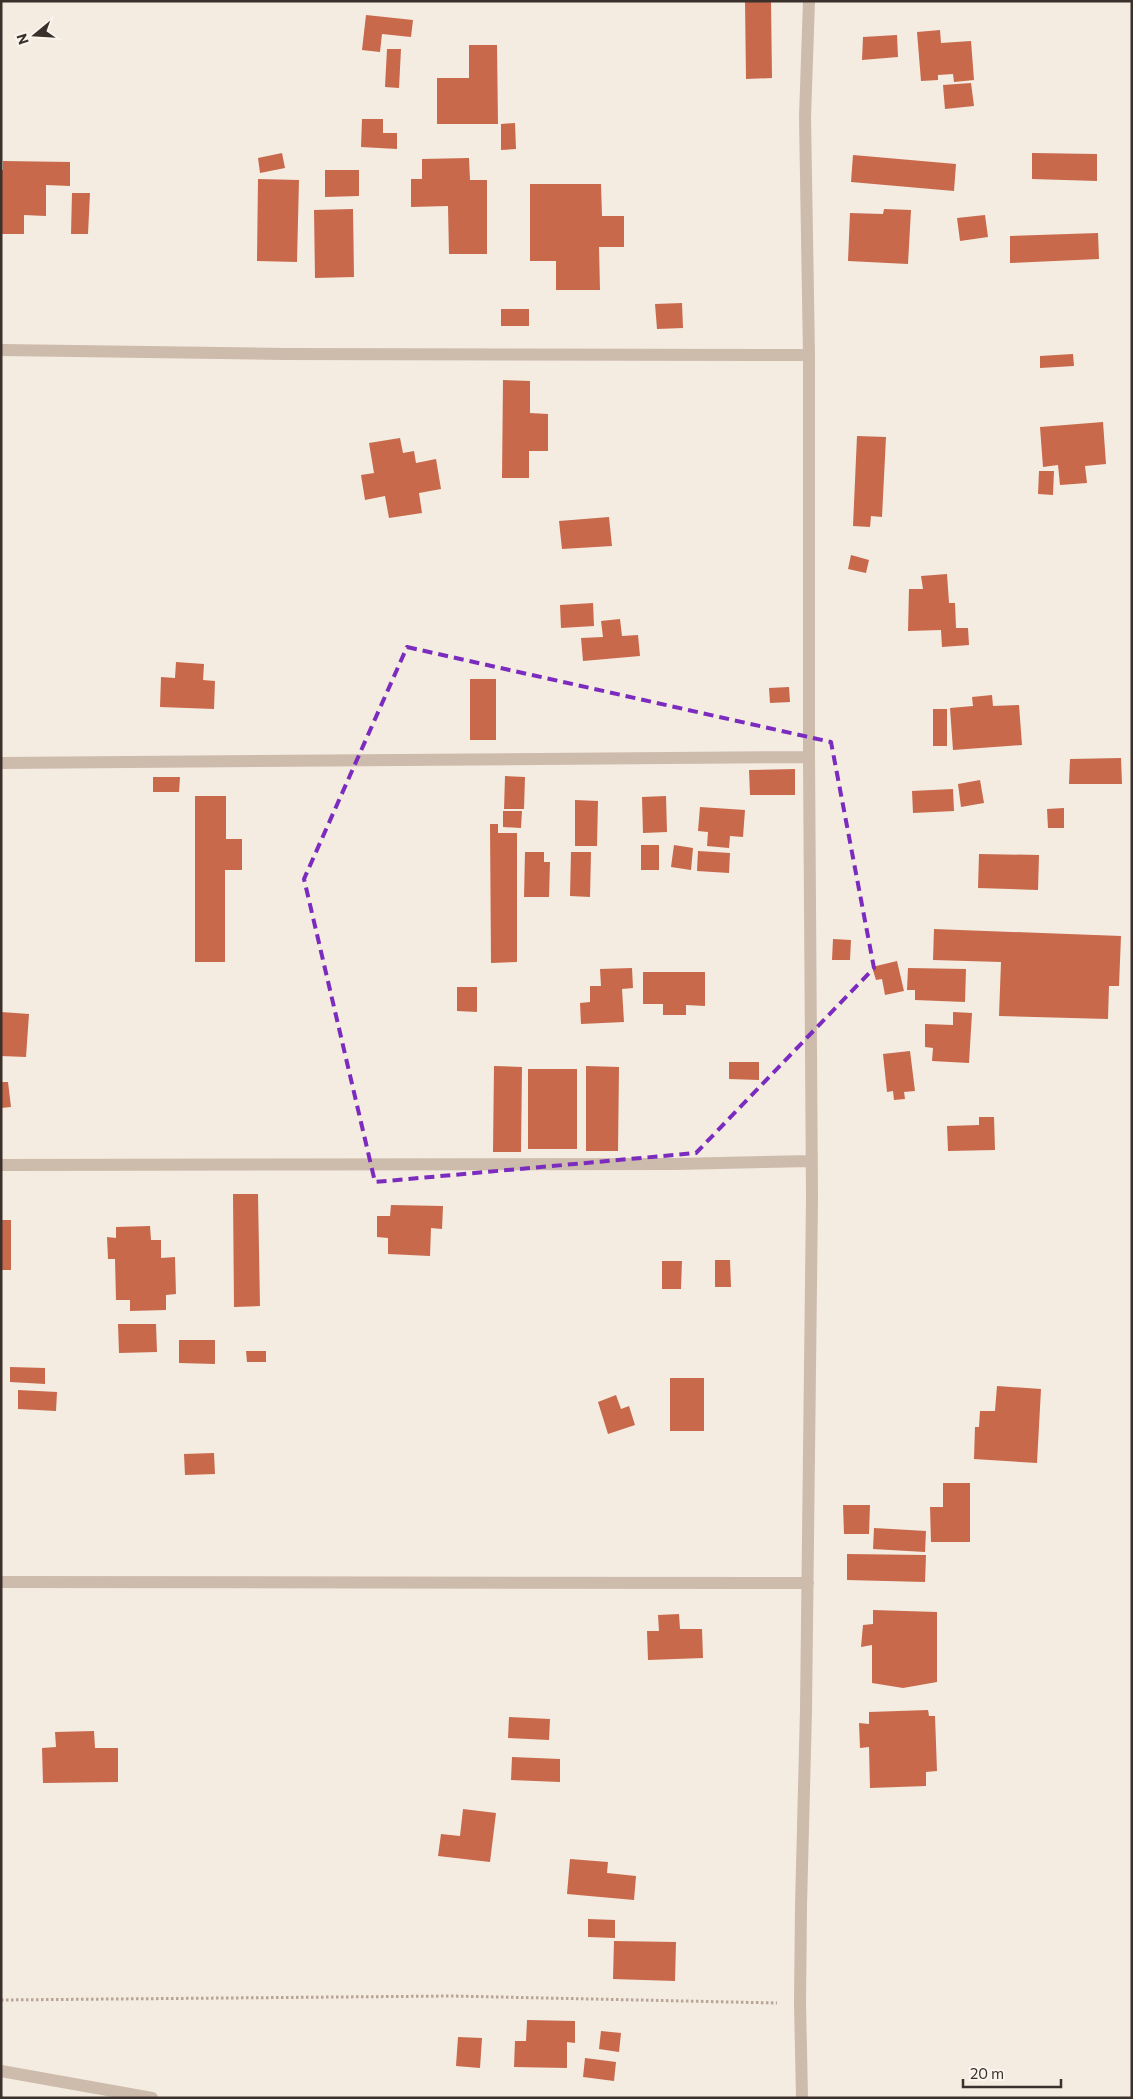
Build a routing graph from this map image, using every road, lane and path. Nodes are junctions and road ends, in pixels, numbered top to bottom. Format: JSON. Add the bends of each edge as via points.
{"nodes":[{"id":1,"x":809,"y":1,"type":"edge"},
{"id":2,"x":1,"y":350,"type":"edge"},
{"id":3,"x":809,"y":355,"type":"junction"},
{"id":4,"x":808,"y":756,"type":"junction"},
{"id":5,"x":1,"y":763,"type":"edge"},
{"id":6,"x":811,"y":1161,"type":"junction"},
{"id":7,"x":1,"y":1165,"type":"edge"},
{"id":8,"x":1,"y":1582,"type":"edge"},
{"id":9,"x":808,"y":1583,"type":"junction"},
{"id":10,"x":1,"y":2000,"type":"edge"},
{"id":11,"x":800,"y":2003,"type":"junction"},
{"id":12,"x":1,"y":2071,"type":"edge"},
{"id":13,"x":152,"y":2098,"type":"edge"},
{"id":14,"x":802,"y":2098,"type":"edge"}],
"edges":[{"from":1,"to":3,"type":"street","via":[[805,117]]},
{"from":2,"to":3,"type":"street"},
{"from":3,"to":4,"type":"street"},
{"from":4,"to":5,"type":"street"},
{"from":4,"to":6,"type":"street"},
{"from":6,"to":7,"type":"street"},
{"from":6,"to":9,"type":"street"},
{"from":8,"to":9,"type":"street"},
{"from":9,"to":11,"type":"street"},
{"from":10,"to":11,"type":"path","via":[[452,1996]]},
{"from":11,"to":14,"type":"street"},
{"from":12,"to":13,"type":"street"}]}
